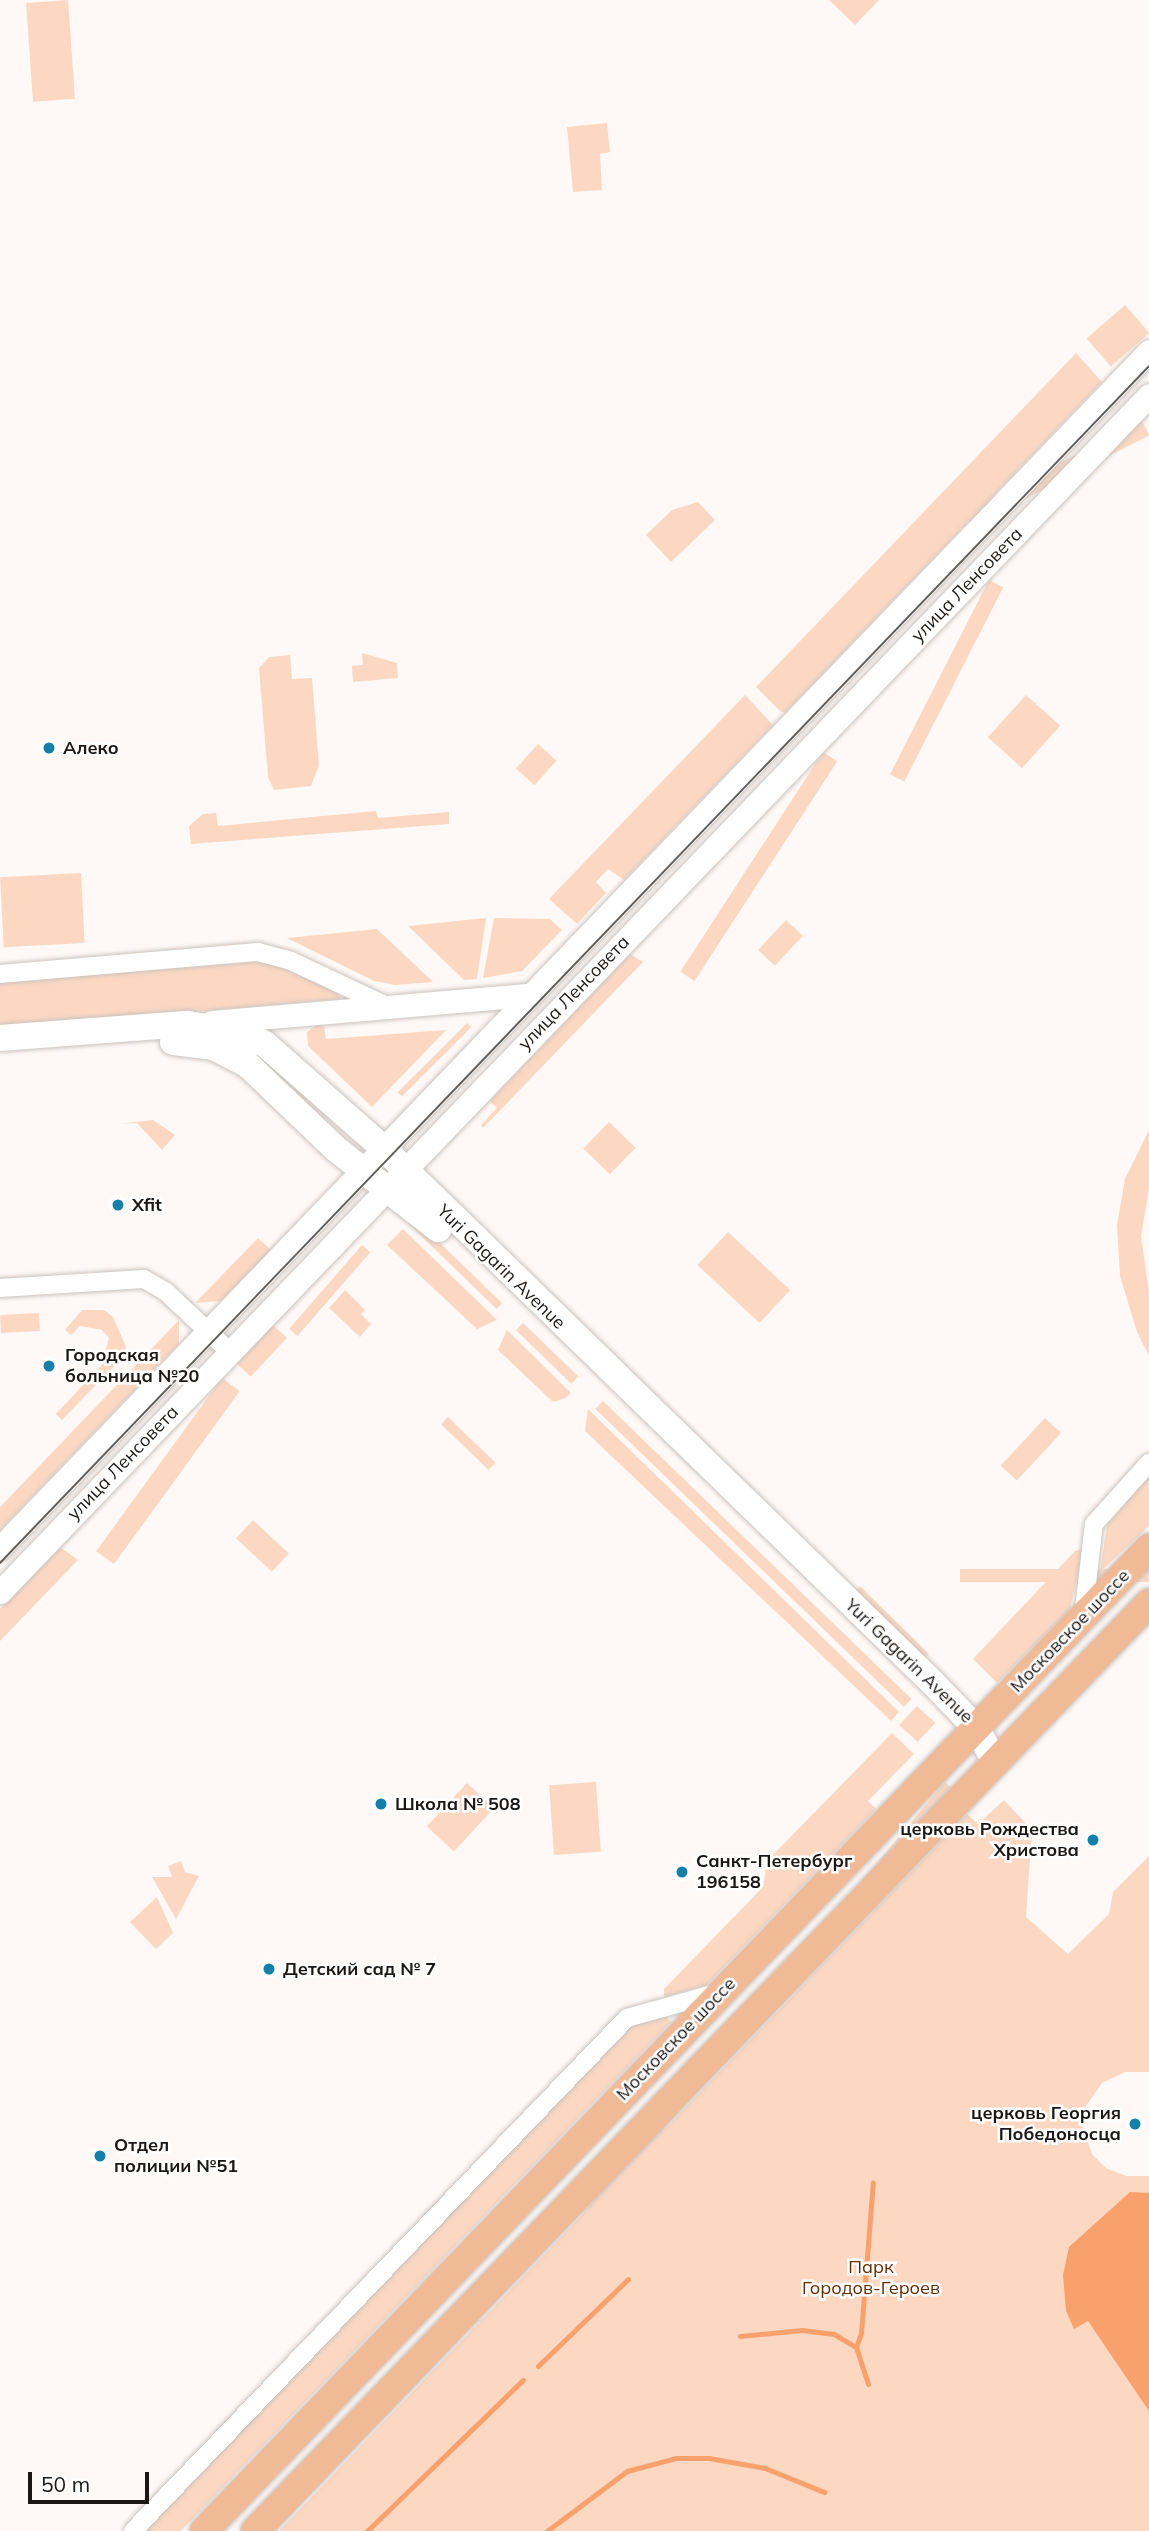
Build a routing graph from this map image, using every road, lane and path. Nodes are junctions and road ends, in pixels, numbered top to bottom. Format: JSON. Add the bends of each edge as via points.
{"nodes":[{"id":1,"x":1149,"y":351,"type":"edge"},
{"id":2,"x":1149,"y":395,"type":"edge"},
{"id":3,"x":0,"y":974,"type":"edge"},
{"id":4,"x":530,"y":995,"type":"junction"},
{"id":5,"x":389,"y":1007,"type":"junction"},
{"id":6,"x":552,"y":1017,"type":"junction"},
{"id":7,"x":188,"y":1024,"type":"junction"},
{"id":8,"x":0,"y":1038,"type":"edge"},
{"id":9,"x":0,"y":1056,"type":"edge"},
{"id":10,"x":383,"y":1148,"type":"junction"},
{"id":11,"x":362,"y":1170,"type":"junction"},
{"id":12,"x":396,"y":1179,"type":"junction"},
{"id":13,"x":0,"y":1288,"type":"edge"},
{"id":14,"x":208,"y":1331,"type":"junction"},
{"id":15,"x":230,"y":1352,"type":"junction"},
{"id":16,"x":1149,"y":1463,"type":"edge"},
{"id":17,"x":0,"y":1548,"type":"edge"},
{"id":18,"x":1149,"y":1548,"type":"edge"},
{"id":19,"x":0,"y":1592,"type":"edge"},
{"id":20,"x":1149,"y":1603,"type":"edge"},
{"id":21,"x":1083,"y":1617,"type":"junction"},
{"id":22,"x":970,"y":1734,"type":"junction"},
{"id":23,"x":996,"y":1763,"type":"junction"},
{"id":24,"x":723,"y":1991,"type":"junction"},
{"id":25,"x":133,"y":2531,"type":"edge"},
{"id":26,"x":204,"y":2531,"type":"edge"},
{"id":27,"x":255,"y":2531,"type":"edge"}],
"edges":[{"from":1,"to":4,"type":"street","name":"улица Ленсовета"},
{"from":2,"to":6,"type":"street","name":"улица Ленсовета"},
{"from":3,"to":5,"type":"street","via":[[258,952],[291,961]]},
{"from":4,"to":5,"type":"street"},
{"from":4,"to":6,"type":"street"},
{"from":4,"to":10,"type":"street","name":"улица Ленсовета"},
{"from":5,"to":7,"type":"street"},
{"from":6,"to":12,"type":"street","name":"улица Ленсовета"},
{"from":7,"to":8,"type":"main road","name":"Yuri Gagarin Avenue"},
{"from":7,"to":10,"type":"main road","name":"Yuri Gagarin Avenue","via":[[237,1032],[265,1044]]},
{"from":9,"to":11,"type":"main road","name":"Yuri Gagarin Avenue","via":[[157,1043],[214,1047],[261,1075]]},
{"from":10,"to":11,"type":"street","name":"улица Ленсовета"},
{"from":10,"to":12,"type":"main road","name":"Yuri Gagarin Avenue"},
{"from":11,"to":12,"type":"main road","name":"Yuri Gagarin Avenue"},
{"from":11,"to":14,"type":"street","name":"улица Ленсовета"},
{"from":12,"to":15,"type":"street","name":"улица Ленсовета"},
{"from":12,"to":22,"type":"main road","name":"Yuri Gagarin Avenue"},
{"from":13,"to":14,"type":"street","via":[[145,1279]]},
{"from":14,"to":15,"type":"street"},
{"from":14,"to":17,"type":"street","name":"улица Ленсовета"},
{"from":15,"to":19,"type":"street","name":"улица Ленсовета"},
{"from":16,"to":21,"type":"street","via":[[1094,1524]]},
{"from":18,"to":21,"type":"main road","name":"Московское шоссе"},
{"from":20,"to":23,"type":"main road"},
{"from":21,"to":22,"type":"main road","name":"Московское шоссе"},
{"from":22,"to":23,"type":"main road","name":"Yuri Gagarin Avenue"},
{"from":22,"to":24,"type":"main road","name":"Московское шоссе"},
{"from":23,"to":27,"type":"main road"},
{"from":24,"to":25,"type":"street","via":[[627,2018]]},
{"from":24,"to":26,"type":"main road","name":"Московское шоссе"}]}
